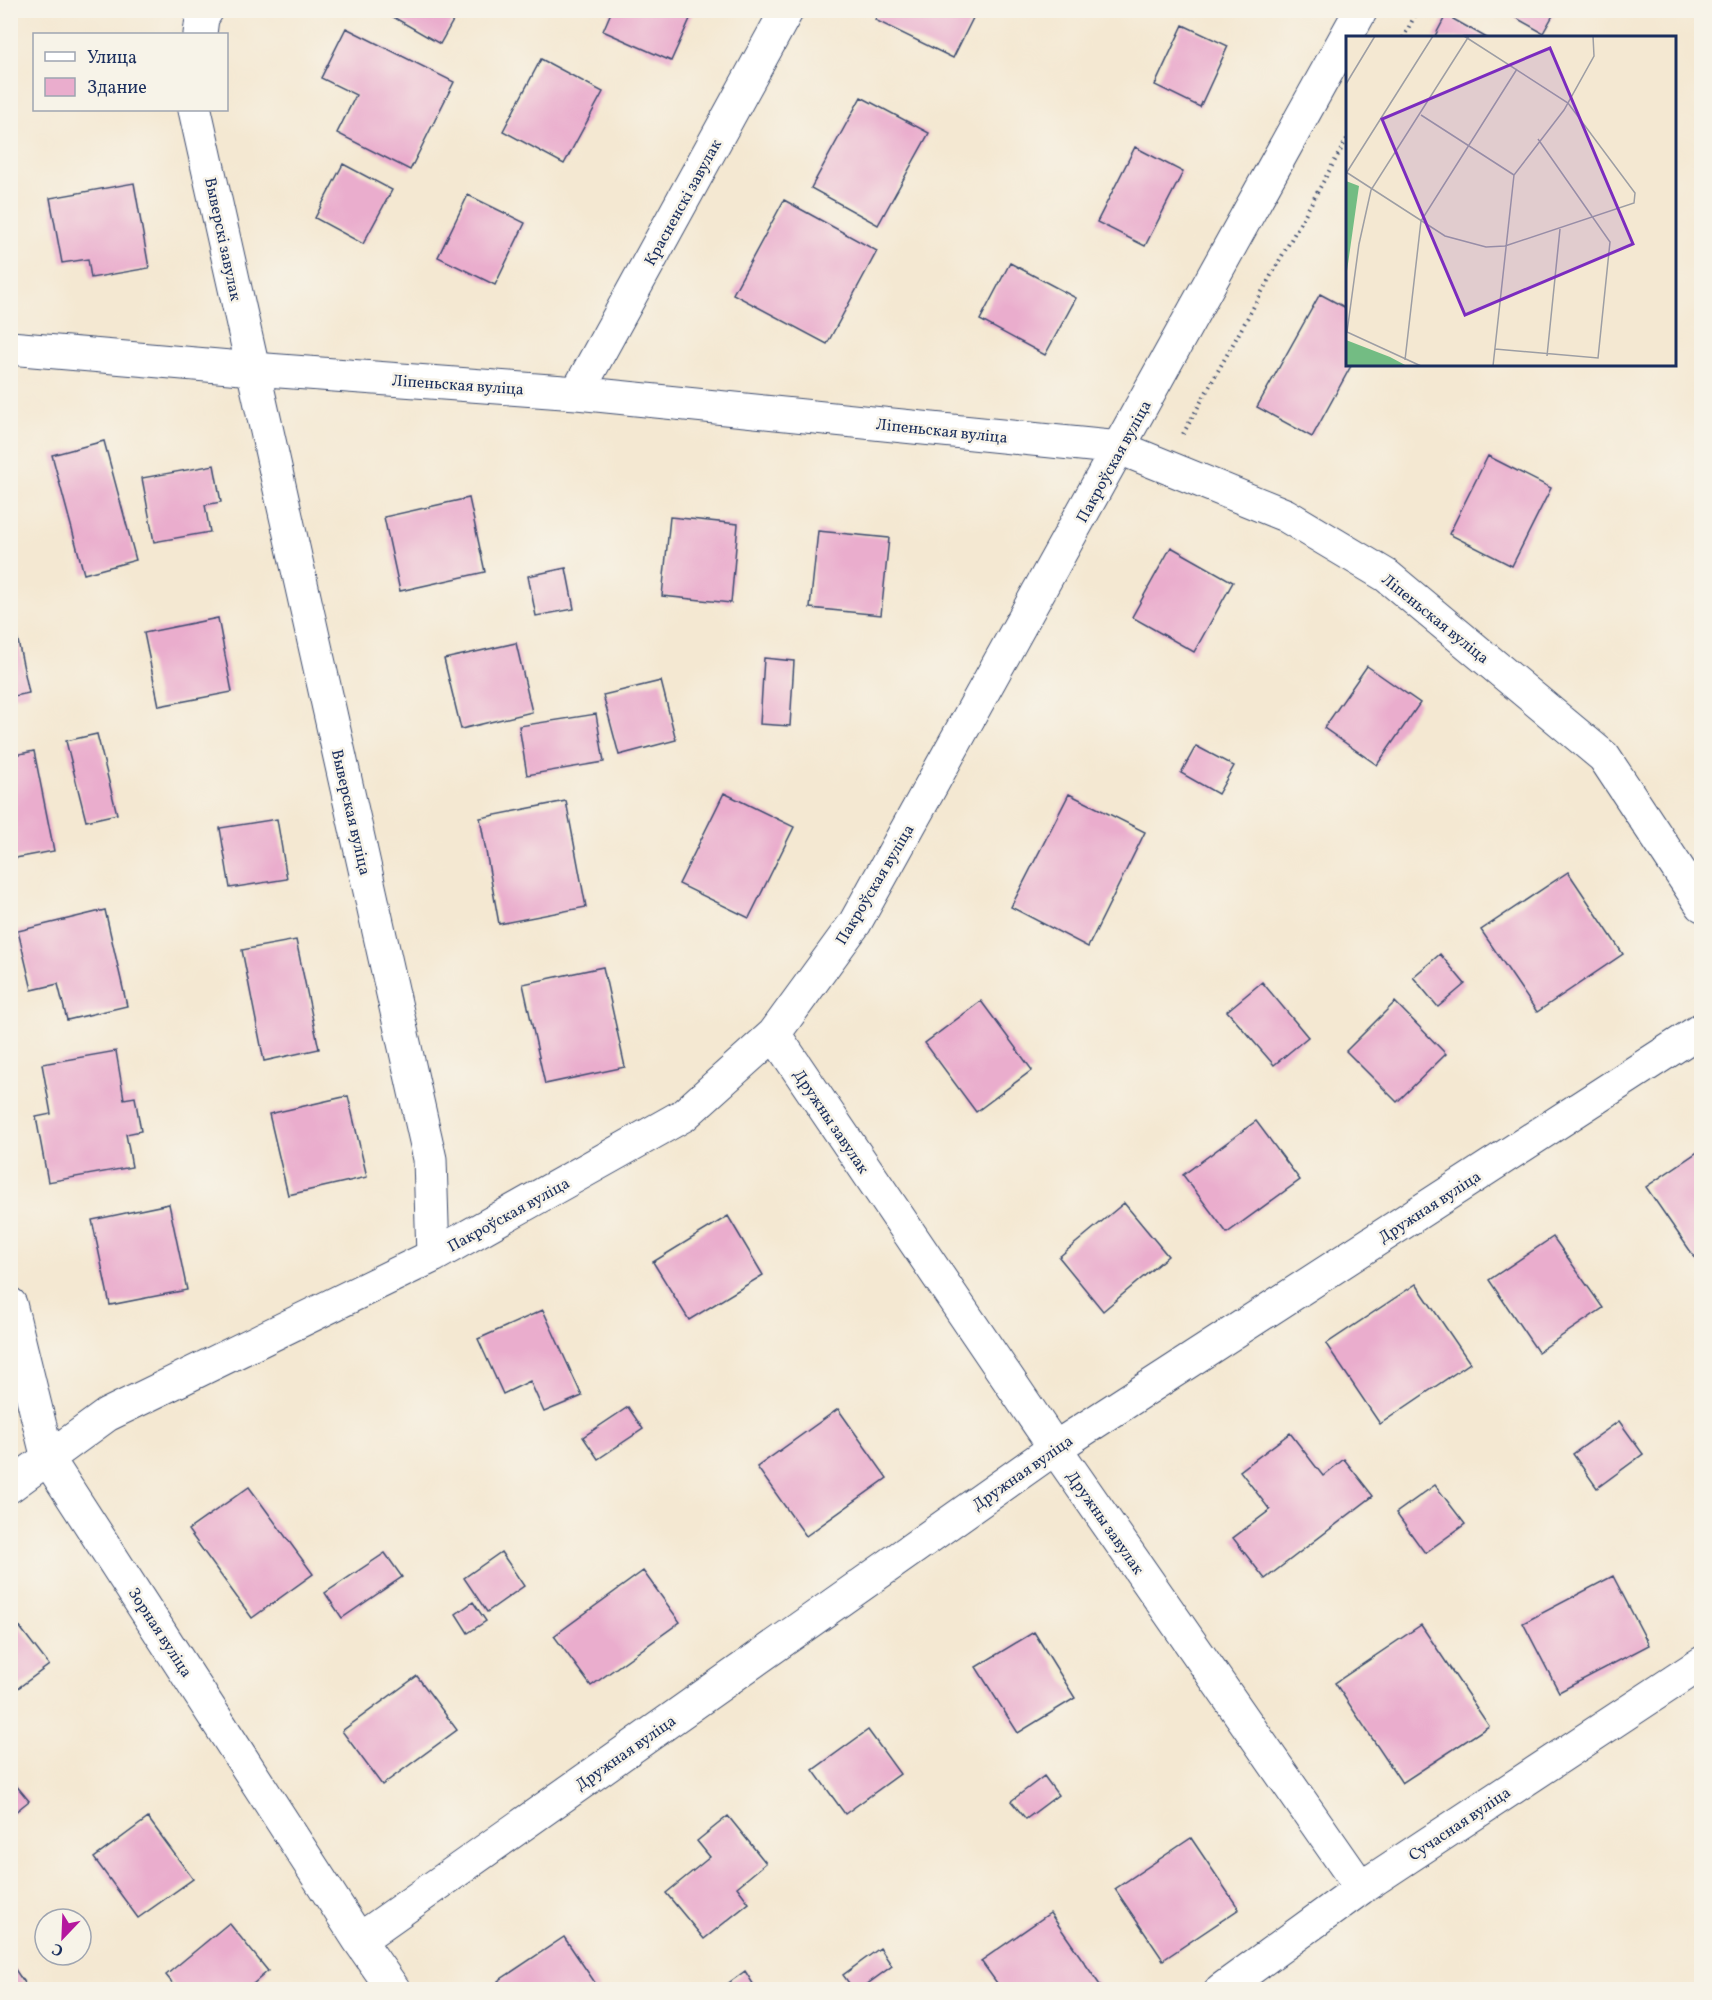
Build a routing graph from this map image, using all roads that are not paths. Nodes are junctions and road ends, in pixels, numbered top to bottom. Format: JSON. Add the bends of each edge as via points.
{"nodes":[{"id":1,"x":207,"y":10,"type":"edge"},
{"id":2,"x":787,"y":10,"type":"edge"},
{"id":3,"x":1361,"y":10,"type":"edge"},
{"id":4,"x":200,"y":33,"type":"edge"},
{"id":5,"x":1347,"y":36,"type":"edge"},
{"id":6,"x":1346,"y":37,"type":"edge"},
{"id":7,"x":195,"y":111,"type":"edge"},
{"id":8,"x":10,"y":348,"type":"edge"},
{"id":9,"x":253,"y":369,"type":"junction"},
{"id":10,"x":577,"y":393,"type":"junction"},
{"id":11,"x":1120,"y":448,"type":"junction"},
{"id":12,"x":1701,"y":904,"type":"edge"},
{"id":13,"x":1701,"y":1029,"type":"edge"},
{"id":14,"x":774,"y":1034,"type":"junction"},
{"id":15,"x":433,"y":1256,"type":"junction"},
{"id":16,"x":10,"y":1304,"type":"edge"},
{"id":17,"x":1055,"y":1448,"type":"junction"},
{"id":18,"x":48,"y":1459,"type":"junction"},
{"id":19,"x":10,"y":1486,"type":"edge"},
{"id":20,"x":1701,"y":1663,"type":"edge"},
{"id":21,"x":1361,"y":1888,"type":"junction"},
{"id":22,"x":359,"y":1940,"type":"junction"},
{"id":23,"x":394,"y":1989,"type":"edge"},
{"id":24,"x":1221,"y":1989,"type":"edge"}],
"edges":[{"from":1,"to":4,"type":"street"},
{"from":2,"to":10,"type":"street","name":"Красненскі завулак"},
{"from":3,"to":5,"type":"street","name":"Пакроўская вуліца"},
{"from":6,"to":11,"type":"street","name":"Пакроўская вуліца"},
{"from":7,"to":9,"type":"street","name":"Выверскі завулак"},
{"from":8,"to":9,"type":"street","name":"Ліпеньская вуліца"},
{"from":9,"to":10,"type":"street","name":"Ліпеньская вуліца"},
{"from":9,"to":15,"type":"street","name":"Выверская вуліца","via":[[430,1159]]},
{"from":10,"to":11,"type":"street","name":"Ліпеньская вуліца"},
{"from":11,"to":12,"type":"street","name":"Ліпеньская вуліца","via":[[1285,515],[1387,576],[1604,757]]},
{"from":11,"to":14,"type":"street","name":"Пакроўская вуліца","via":[[855,923]]},
{"from":13,"to":17,"type":"street","name":"Дружная вуліца"},
{"from":14,"to":15,"type":"street","name":"Пакроўская вуліца","via":[[684,1115]]},
{"from":14,"to":17,"type":"street","name":"Дружны завулак"},
{"from":15,"to":18,"type":"street","name":"Пакроўская вуліца","via":[[106,1415]]},
{"from":16,"to":18,"type":"street","name":"Зорная вуліца"},
{"from":17,"to":21,"type":"street","name":"Дружны завулак"},
{"from":17,"to":22,"type":"street","name":"Дружная вуліца"},
{"from":18,"to":19,"type":"street","name":"Пакроўская вуліца"},
{"from":18,"to":22,"type":"street","name":"Зорная вуліца"},
{"from":20,"to":21,"type":"street","name":"Сучасная вуліца"},
{"from":21,"to":24,"type":"street","name":"Сучасная вуліца"},
{"from":22,"to":23,"type":"street","name":"Зорная вуліца"}]}
